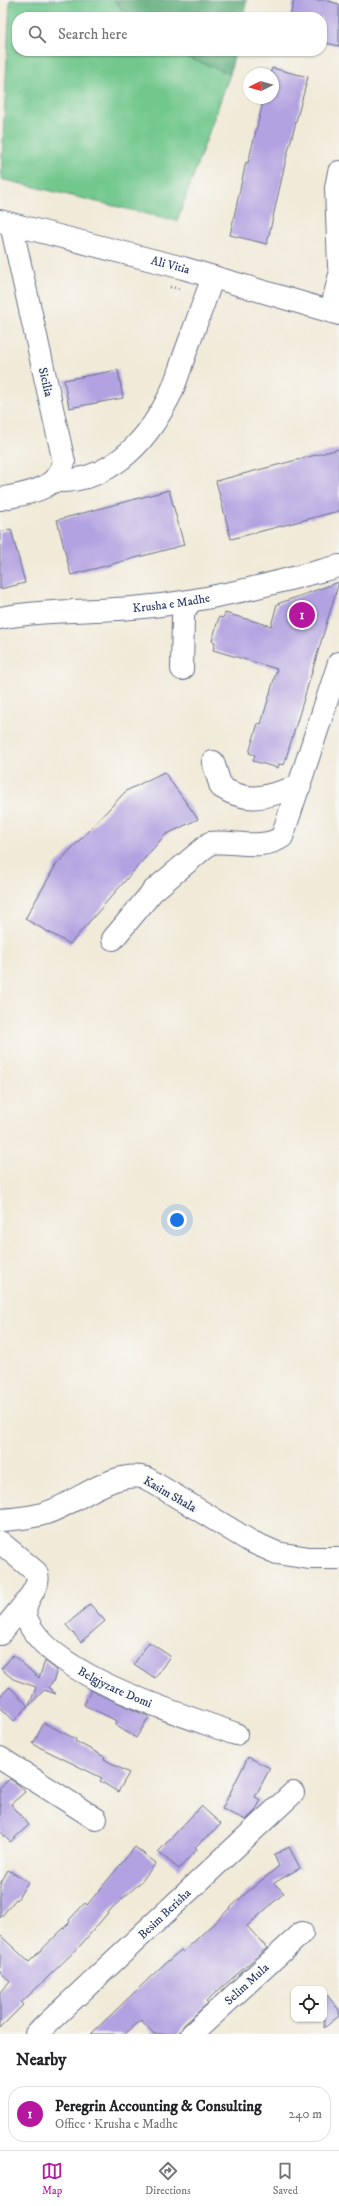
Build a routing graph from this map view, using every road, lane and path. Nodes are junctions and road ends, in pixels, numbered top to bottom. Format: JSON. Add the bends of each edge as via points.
{"nodes":[{"id":1,"x":339,"y":172,"type":"edge"},
{"id":2,"x":5,"y":222,"type":"edge"},
{"id":3,"x":339,"y":266,"type":"edge"},
{"id":4,"x":213,"y":277,"type":"junction"},
{"id":5,"x":339,"y":278,"type":"edge"},
{"id":6,"x":335,"y":313,"type":"edge"},
{"id":7,"x":54,"y":481,"type":"junction"},
{"id":8,"x":0,"y":498,"type":"edge"},
{"id":9,"x":339,"y":566,"type":"edge"},
{"id":10,"x":191,"y":601,"type":"junction"},
{"id":11,"x":0,"y":618,"type":"edge"},
{"id":12,"x":339,"y":663,"type":"edge"},
{"id":13,"x":182,"y":669,"type":"dead end"},
{"id":14,"x":213,"y":762,"type":"dead end"},
{"id":15,"x":300,"y":786,"type":"junction"},
{"id":16,"x":113,"y":939,"type":"dead end"},
{"id":17,"x":0,"y":1520,"type":"edge"},
{"id":18,"x":0,"y":1542,"type":"edge"},
{"id":19,"x":339,"y":1558,"type":"edge"},
{"id":20,"x":26,"y":1602,"type":"junction"},
{"id":21,"x":0,"y":1634,"type":"edge"},
{"id":22,"x":236,"y":1734,"type":"dead end"},
{"id":23,"x":0,"y":1758,"type":"edge"},
{"id":24,"x":293,"y":1793,"type":"dead end"},
{"id":25,"x":96,"y":1819,"type":"dead end"},
{"id":26,"x":302,"y":1933,"type":"dead end"},
{"id":27,"x":36,"y":2034,"type":"edge"},
{"id":28,"x":192,"y":2034,"type":"edge"}],
"edges":[{"from":1,"to":3,"type":"street","via":[[336,188]]},
{"from":2,"to":4,"type":"street","name":"Ali Vitia"},
{"from":2,"to":7,"type":"street","name":"Sicilia","via":[[62,451],[64,462],[61,473]]},
{"from":4,"to":6,"type":"street","name":"Ali Vitia"},
{"from":4,"to":7,"type":"street","via":[[169,398],[151,429],[113,466],[70,481]]},
{"from":5,"to":6,"type":"street"},
{"from":7,"to":8,"type":"street","via":[[37,491]]},
{"from":9,"to":10,"type":"street","name":"Krusha e Madhe","via":[[261,587]]},
{"from":10,"to":11,"type":"street","name":"Krusha e Madhe","via":[[141,607],[29,613]]},
{"from":10,"to":13,"type":"street","via":[[184,611],[183,618]]},
{"from":12,"to":15,"type":"street"},
{"from":14,"to":15,"type":"street","via":[[221,787],[233,795],[248,799]]},
{"from":15,"to":16,"type":"street","via":[[282,838],[274,843],[261,844],[210,843],[153,891]]},
{"from":17,"to":19,"type":"street","name":"Kasim Shala","via":[[45,1514],[111,1481],[136,1475],[146,1478],[250,1542],[277,1553],[309,1558]]},
{"from":18,"to":20,"type":"street","via":[[33,1567],[38,1576]]},
{"from":20,"to":21,"type":"street"},
{"from":20,"to":22,"type":"street","name":"Belgjyzare Domi","via":[[26,1614],[34,1630],[66,1661],[161,1709]]},
{"from":23,"to":25,"type":"street"},
{"from":24,"to":27,"type":"street","name":"Besim Berisha"},
{"from":26,"to":28,"type":"street","name":"Selim Mula"}]}
